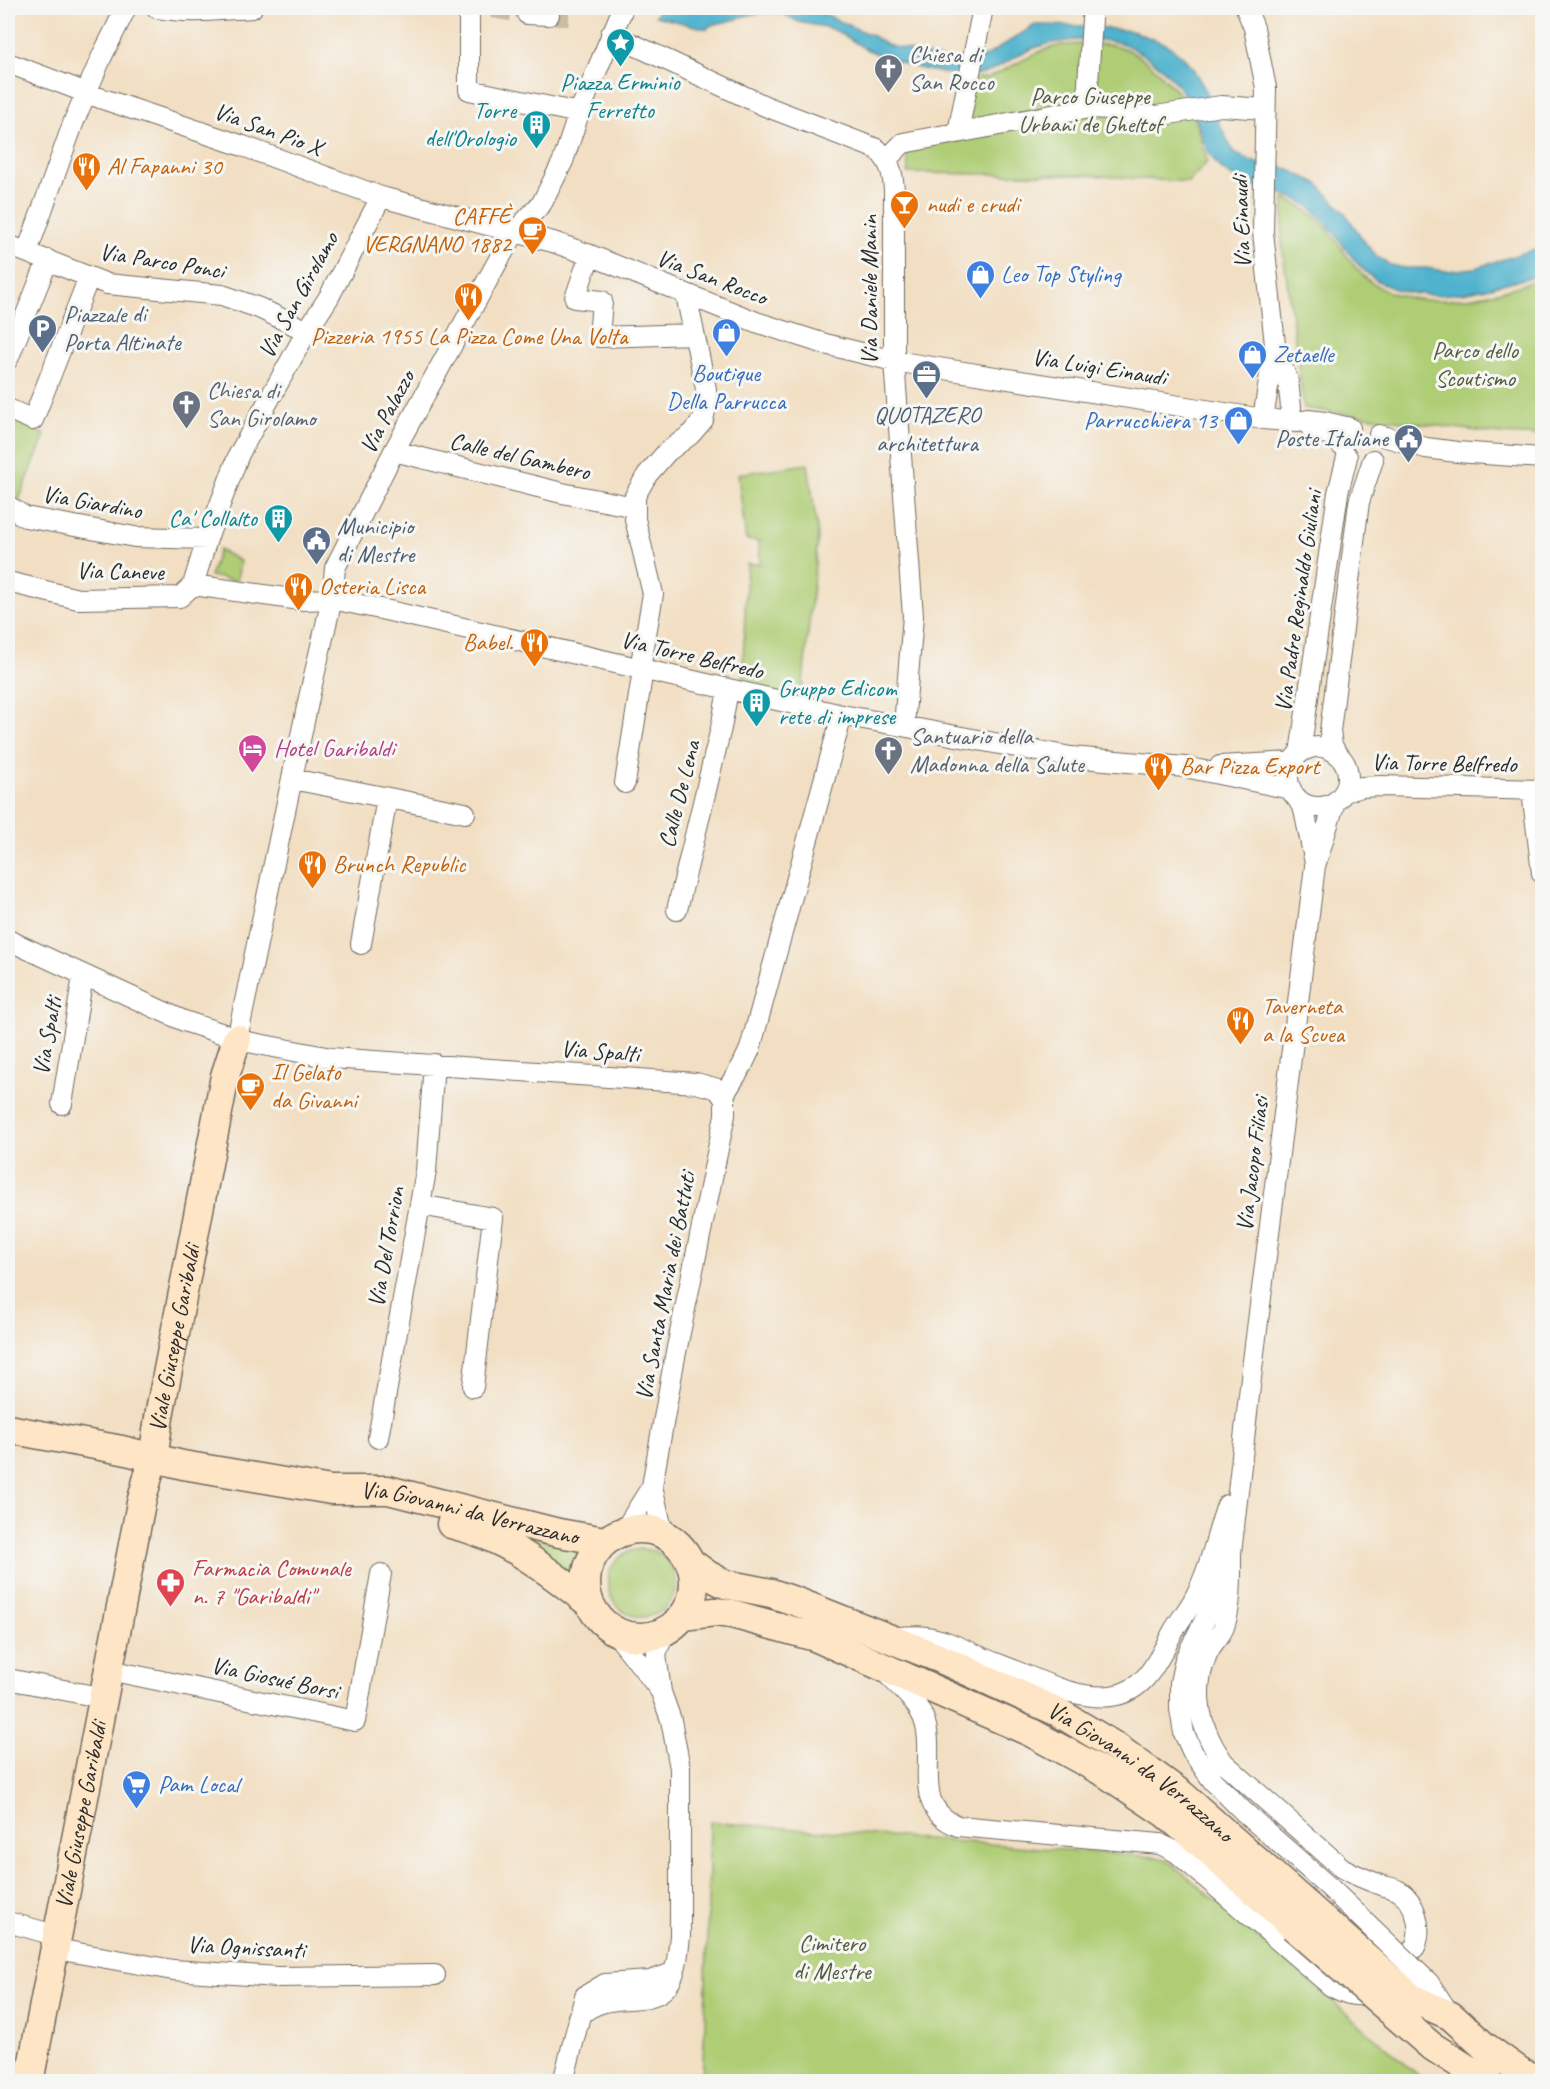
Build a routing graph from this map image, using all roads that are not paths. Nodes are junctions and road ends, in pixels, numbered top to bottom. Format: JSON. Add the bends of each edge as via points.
{"nodes":[{"id":1,"x":126,"y":8,"type":"edge"},
{"id":2,"x":158,"y":8,"type":"edge"},
{"id":3,"x":252,"y":8,"type":"edge"},
{"id":4,"x":469,"y":8,"type":"edge"},
{"id":5,"x":623,"y":8,"type":"edge"},
{"id":6,"x":983,"y":8,"type":"edge"},
{"id":7,"x":1246,"y":8,"type":"edge"},
{"id":8,"x":527,"y":14,"type":"tunnel mouth"},
{"id":9,"x":549,"y":15,"type":"tunnel mouth"},
{"id":10,"x":1092,"y":20,"type":"dead end"},
{"id":11,"x":605,"y":36,"type":"junction"},
{"id":12,"x":8,"y":63,"type":"edge"},
{"id":13,"x":86,"y":92,"type":"junction"},
{"id":14,"x":1089,"y":108,"type":"junction"},
{"id":15,"x":579,"y":113,"type":"junction"},
{"id":16,"x":1265,"y":118,"type":"junction"},
{"id":17,"x":958,"y":132,"type":"junction"},
{"id":18,"x":887,"y":159,"type":"junction"},
{"id":19,"x":381,"y":197,"type":"junction"},
{"id":20,"x":515,"y":232,"type":"junction"},
{"id":21,"x":8,"y":245,"type":"edge"},
{"id":22,"x":27,"y":252,"type":"junction"},
{"id":23,"x":590,"y":255,"type":"junction"},
{"id":24,"x":48,"y":260,"type":"junction"},
{"id":25,"x":89,"y":277,"type":"junction"},
{"id":26,"x":686,"y":295,"type":"junction"},
{"id":27,"x":307,"y":332,"type":"junction"},
{"id":28,"x":694,"y":334,"type":"junction"},
{"id":29,"x":1276,"y":354,"type":"junction"},
{"id":30,"x":8,"y":359,"type":"edge"},
{"id":31,"x":894,"y":361,"type":"junction"},
{"id":32,"x":8,"y":409,"type":"edge"},
{"id":33,"x":1263,"y":419,"type":"junction"},
{"id":34,"x":1293,"y":422,"type":"junction"},
{"id":35,"x":1379,"y":435,"type":"junction"},
{"id":36,"x":1346,"y":444,"type":"junction"},
{"id":37,"x":394,"y":451,"type":"junction"},
{"id":38,"x":1542,"y":458,"type":"edge"},
{"id":39,"x":1373,"y":460,"type":"junction"},
{"id":40,"x":8,"y":506,"type":"edge"},
{"id":41,"x":635,"y":507,"type":"junction"},
{"id":42,"x":207,"y":539,"type":"junction"},
{"id":43,"x":8,"y":582,"type":"edge"},
{"id":44,"x":193,"y":585,"type":"junction"},
{"id":45,"x":332,"y":599,"type":"junction"},
{"id":46,"x":642,"y":670,"type":"junction"},
{"id":47,"x":728,"y":690,"type":"junction"},
{"id":48,"x":842,"y":715,"type":"junction"},
{"id":49,"x":904,"y":726,"type":"junction"},
{"id":50,"x":1337,"y":754,"type":"junction"},
{"id":51,"x":1296,"y":757,"type":"junction"},
{"id":52,"x":1185,"y":767,"type":"junction"},
{"id":53,"x":292,"y":779,"type":"junction"},
{"id":54,"x":625,"y":783,"type":"dead end"},
{"id":55,"x":1537,"y":791,"type":"edge"},
{"id":56,"x":1294,"y":794,"type":"junction"},
{"id":57,"x":1339,"y":797,"type":"junction"},
{"id":58,"x":387,"y":798,"type":"junction"},
{"id":59,"x":465,"y":813,"type":"dead end"},
{"id":60,"x":1315,"y":871,"type":"junction"},
{"id":61,"x":1542,"y":873,"type":"edge"},
{"id":62,"x":677,"y":910,"type":"dead end"},
{"id":63,"x":8,"y":940,"type":"edge"},
{"id":64,"x":361,"y":944,"type":"dead end"},
{"id":65,"x":83,"y":976,"type":"junction"},
{"id":66,"x":237,"y":1039,"type":"junction"},
{"id":67,"x":434,"y":1064,"type":"junction"},
{"id":68,"x":723,"y":1096,"type":"junction"},
{"id":69,"x":62,"y":1104,"type":"dead end"},
{"id":70,"x":420,"y":1205,"type":"junction"},
{"id":71,"x":473,"y":1387,"type":"dead end"},
{"id":72,"x":8,"y":1429,"type":"edge"},
{"id":73,"x":378,"y":1438,"type":"dead end"},
{"id":74,"x":153,"y":1458,"type":"junction"},
{"id":75,"x":1241,"y":1468,"type":"junction"},
{"id":76,"x":652,"y":1486,"type":"junction"},
{"id":77,"x":331,"y":1490,"type":"junction"},
{"id":78,"x":614,"y":1536,"type":"junction"},
{"id":79,"x":668,"y":1536,"type":"junction"},
{"id":80,"x":1231,"y":1553,"type":"junction"},
{"id":81,"x":690,"y":1562,"type":"junction"},
{"id":82,"x":381,"y":1574,"type":"dead end"},
{"id":83,"x":589,"y":1603,"type":"junction"},
{"id":84,"x":674,"y":1624,"type":"junction"},
{"id":85,"x":614,"y":1631,"type":"junction"},
{"id":86,"x":889,"y":1638,"type":"junction"},
{"id":87,"x":877,"y":1663,"type":"junction"},
{"id":88,"x":109,"y":1670,"type":"junction"},
{"id":89,"x":8,"y":1679,"type":"edge"},
{"id":90,"x":662,"y":1692,"type":"junction"},
{"id":91,"x":104,"y":1698,"type":"junction"},
{"id":92,"x":1301,"y":1916,"type":"junction"},
{"id":93,"x":8,"y":1922,"type":"edge"},
{"id":94,"x":57,"y":1943,"type":"junction"},
{"id":95,"x":435,"y":1975,"type":"dead end"},
{"id":96,"x":1451,"y":2016,"type":"junction"},
{"id":97,"x":1430,"y":2045,"type":"junction"},
{"id":98,"x":1532,"y":2078,"type":"edge"},
{"id":99,"x":29,"y":2082,"type":"edge"},
{"id":100,"x":563,"y":2082,"type":"edge"},
{"id":101,"x":1469,"y":2082,"type":"edge"},
{"id":102,"x":1488,"y":2082,"type":"edge"}],
"edges":[{"from":1,"to":13,"type":"street"},
{"from":2,"to":3,"type":"street","via":[[198,12]]},
{"from":4,"to":15,"type":"street","via":[[469,90]]},
{"from":5,"to":11,"type":"street"},
{"from":6,"to":17,"type":"street"},
{"from":7,"to":16,"type":"street","name":"Via Einaudi","via":[[1254,27],[1266,88]]},
{"from":8,"to":9,"type":"street"},
{"from":10,"to":14,"type":"street"},
{"from":11,"to":15,"type":"street"},
{"from":11,"to":18,"type":"street","via":[[765,106],[877,149]]},
{"from":12,"to":13,"type":"street","name":"Via San Pio X"},
{"from":13,"to":19,"type":"street","name":"Via San Pio X"},
{"from":13,"to":22,"type":"street"},
{"from":14,"to":16,"type":"street","via":[[1156,116],[1221,106]]},
{"from":14,"to":17,"type":"street"},
{"from":15,"to":20,"type":"street","via":[[542,203]]},
{"from":16,"to":29,"type":"street","name":"Via Einaudi","via":[[1263,217]]},
{"from":17,"to":18,"type":"street","via":[[903,143]]},
{"from":18,"to":31,"type":"street","name":"Via Daniele Manin","via":[[894,191]]},
{"from":19,"to":20,"type":"street","name":"Via San Pio X"},
{"from":19,"to":27,"type":"street","name":"Via San Girolamo"},
{"from":20,"to":23,"type":"street","name":"Via San Rocco"},
{"from":20,"to":37,"type":"street","name":"Via Palazzo"},
{"from":21,"to":22,"type":"street","name":"Via Parco Ponci"},
{"from":22,"to":24,"type":"street","name":"Via Parco Ponci"},
{"from":23,"to":26,"type":"street","name":"Via San Rocco"},
{"from":23,"to":28,"type":"street","via":[[575,298],[602,301],[600,337]]},
{"from":24,"to":25,"type":"street","name":"Via Parco Ponci"},
{"from":24,"to":30,"type":"street"},
{"from":25,"to":27,"type":"street","name":"Via Parco Ponci","via":[[107,284],[222,295],[260,308]]},
{"from":25,"to":32,"type":"street","via":[[33,420]]},
{"from":26,"to":28,"type":"street"},
{"from":26,"to":31,"type":"street","name":"Via San Rocco","via":[[825,344]]},
{"from":27,"to":42,"type":"street","name":"Via San Girolamo","via":[[239,454]]},
{"from":28,"to":41,"type":"street","via":[[706,389],[703,420],[647,475],[635,496]]},
{"from":29,"to":33,"type":"street"},
{"from":29,"to":34,"type":"street","via":[[1288,380]]},
{"from":31,"to":33,"type":"street","name":"Via Luigi Einaudi"},
{"from":31,"to":49,"type":"street","name":"Via Daniele Manin","via":[[913,616]]},
{"from":33,"to":34,"type":"street","name":"Via Luigi Einaudi"},
{"from":34,"to":36,"type":"street","name":"Via Luigi Einaudi"},
{"from":35,"to":36,"type":"street","via":[[1363,425]]},
{"from":35,"to":38,"type":"street","via":[[1457,453]]},
{"from":35,"to":39,"type":"street","via":[[1381,449]]},
{"from":36,"to":39,"type":"street","via":[[1356,463]]},
{"from":36,"to":51,"type":"street","name":"Via Padre Reginaldo Giuliani"},
{"from":37,"to":41,"type":"street","name":"Calle del Gambero"},
{"from":37,"to":45,"type":"street","name":"Via Palazzo","via":[[335,568]]},
{"from":39,"to":50,"type":"street","name":"Via Padre Reginaldo Giuliani","via":[[1359,502],[1329,731]]},
{"from":40,"to":42,"type":"street","name":"Via Giardino","via":[[25,517],[135,537]]},
{"from":41,"to":46,"type":"street","via":[[653,594]]},
{"from":42,"to":44,"type":"street","name":"Via San Girolamo"},
{"from":43,"to":44,"type":"street","name":"Via Caneve","via":[[78,599],[180,597]]},
{"from":44,"to":45,"type":"street"},
{"from":45,"to":46,"type":"street","name":"Via Torre Belfredo"},
{"from":45,"to":53,"type":"street","name":"Viale Giuseppe Garibaldi"},
{"from":46,"to":47,"type":"street","name":"Via Torre Belfredo"},
{"from":46,"to":54,"type":"street"},
{"from":47,"to":48,"type":"street","name":"Via Torre Belfredo"},
{"from":47,"to":62,"type":"street","name":"Calle De Lena"},
{"from":48,"to":49,"type":"street","name":"Via Torre Belfredo"},
{"from":48,"to":68,"type":"street","via":[[750,1048]]},
{"from":49,"to":52,"type":"street","name":"Via Torre Belfredo","via":[[1071,757]]},
{"from":50,"to":51,"type":"street","via":[[1319,747],[1309,748]]},
{"from":50,"to":57,"type":"street","via":[[1348,773]]},
{"from":51,"to":52,"type":"street","name":"Via Torre Belfredo","via":[[1269,764]]},
{"from":51,"to":56,"type":"street","via":[[1289,772]]},
{"from":52,"to":56,"type":"street","name":"Via Torre Belfredo"},
{"from":53,"to":58,"type":"street"},
{"from":53,"to":66,"type":"street","name":"Viale Giuseppe Garibaldi"},
{"from":55,"to":57,"type":"street","name":"Via Torre Belfredo","via":[[1380,786],[1362,787]]},
{"from":55,"to":61,"type":"street"},
{"from":56,"to":57,"type":"street","via":[[1318,807]]},
{"from":56,"to":60,"type":"street","name":"Via Jacopo Filiasi","via":[[1304,810]]},
{"from":57,"to":60,"type":"street","name":"Via Jacopo Filiasi"},
{"from":58,"to":59,"type":"street"},
{"from":58,"to":64,"type":"street"},
{"from":60,"to":75,"type":"street","name":"Via Jacopo Filiasi"},
{"from":63,"to":65,"type":"street","name":"Via Spalti"},
{"from":65,"to":66,"type":"street","name":"Via Spalti","via":[[184,1021]]},
{"from":65,"to":69,"type":"street","name":"Via Spalti"},
{"from":66,"to":67,"type":"street","name":"Via Spalti","via":[[331,1058]]},
{"from":66,"to":74,"type":"main road","name":"Viale Giuseppe Garibaldi","via":[[223,1087]]},
{"from":67,"to":68,"type":"street","name":"Via Spalti","via":[[696,1083],[716,1087]]},
{"from":67,"to":70,"type":"street","name":"Via Del Torrion"},
{"from":68,"to":76,"type":"street","name":"Via Santa Maria dei Battuti","via":[[725,1115]]},
{"from":70,"to":71,"type":"street","via":[[493,1218]]},
{"from":70,"to":73,"type":"street","name":"Via Del Torrion"},
{"from":72,"to":74,"type":"main road","name":"Via Giovanni da Verrazzano"},
{"from":74,"to":77,"type":"main road","name":"Via Giovanni da Verrazzano"},
{"from":74,"to":88,"type":"main road","name":"Viale Giuseppe Garibaldi"},
{"from":75,"to":80,"type":"street"},
{"from":75,"to":86,"type":"street","via":[[1194,1599],[1157,1664],[1143,1682],[1130,1690],[1114,1696],[1075,1693],[925,1636]]},
{"from":76,"to":78,"type":"street","name":"Via Santa Maria dei Battuti"},
{"from":76,"to":79,"type":"street","name":"Via Santa Maria dei Battuti","via":[[661,1525]]},
{"from":77,"to":78,"type":"main road","name":"Via Giovanni da Verrazzano","via":[[388,1491],[559,1533]]},
{"from":77,"to":83,"type":"main road","name":"Via Giovanni da Verrazzano","via":[[384,1509],[468,1528],[493,1538],[544,1567]]},
{"from":78,"to":79,"type":"main road","via":[[639,1528]]},
{"from":78,"to":83,"type":"main road","via":[[594,1553],[587,1569]]},
{"from":79,"to":81,"type":"main road"},
{"from":80,"to":87,"type":"street","via":[[1224,1625],[1207,1652],[1201,1673],[1201,1720],[1224,1763],[1342,1868],[1400,1892],[1411,1904],[1420,1931],[1418,1939],[1373,1992],[1359,1996],[1331,1986],[1191,1864],[1161,1844],[958,1826],[947,1821],[934,1806],[927,1786],[928,1736],[923,1716]]},
{"from":80,"to":96,"type":"street","bridge":true,"via":[[1214,1602],[1185,1659],[1180,1683],[1184,1733],[1193,1753],[1213,1781],[1244,1812],[1429,1983]]},
{"from":81,"to":84,"type":"main road","via":[[694,1590],[690,1604]]},
{"from":81,"to":86,"type":"main road","name":"Via Giovanni da Verrazzano","via":[[725,1584],[771,1593]]},
{"from":82,"to":88,"type":"street","name":"Via Giosué Borsi","via":[[355,1721]]},
{"from":83,"to":85,"type":"main road"},
{"from":84,"to":85,"type":"main road","via":[[648,1637]]},
{"from":84,"to":87,"type":"main road","name":"Via Giovanni da Verrazzano","via":[[715,1612],[732,1614],[815,1637]]},
{"from":84,"to":90,"type":"street","via":[[656,1654]]},
{"from":85,"to":90,"type":"street"},
{"from":86,"to":92,"type":"main road","name":"Via Giovanni da Verrazzano","via":[[1031,1699],[1116,1747],[1209,1817]]},
{"from":87,"to":92,"type":"main road","name":"Via Giovanni da Verrazzano","via":[[1030,1732],[1105,1773]]},
{"from":88,"to":91,"type":"main road","name":"Viale Giuseppe Garibaldi"},
{"from":89,"to":91,"type":"street"},
{"from":90,"to":100,"type":"street","via":[[680,1768],[680,1936],[673,1973],[650,1981],[605,1984],[585,1996]]},
{"from":91,"to":94,"type":"main road","name":"Viale Giuseppe Garibaldi"},
{"from":92,"to":96,"type":"main road","name":"Via Giovanni da Verrazzano","bridge":true,"via":[[1413,1999]]},
{"from":92,"to":97,"type":"main road","name":"Via Giovanni da Verrazzano","bridge":true},
{"from":93,"to":94,"type":"street","name":"Via Ognissanti"},
{"from":94,"to":95,"type":"street","name":"Via Ognissanti","via":[[173,1970],[278,1977]]},
{"from":94,"to":99,"type":"main road","name":"Viale Giuseppe Garibaldi"},
{"from":96,"to":98,"type":"main road","name":"Via Giovanni da Verrazzano","bridge":true,"via":[[1484,2046]]},
{"from":97,"to":101,"type":"main road","bridge":true},
{"from":97,"to":102,"type":"main road","name":"Via Giovanni da Verrazzano","bridge":true}]}
